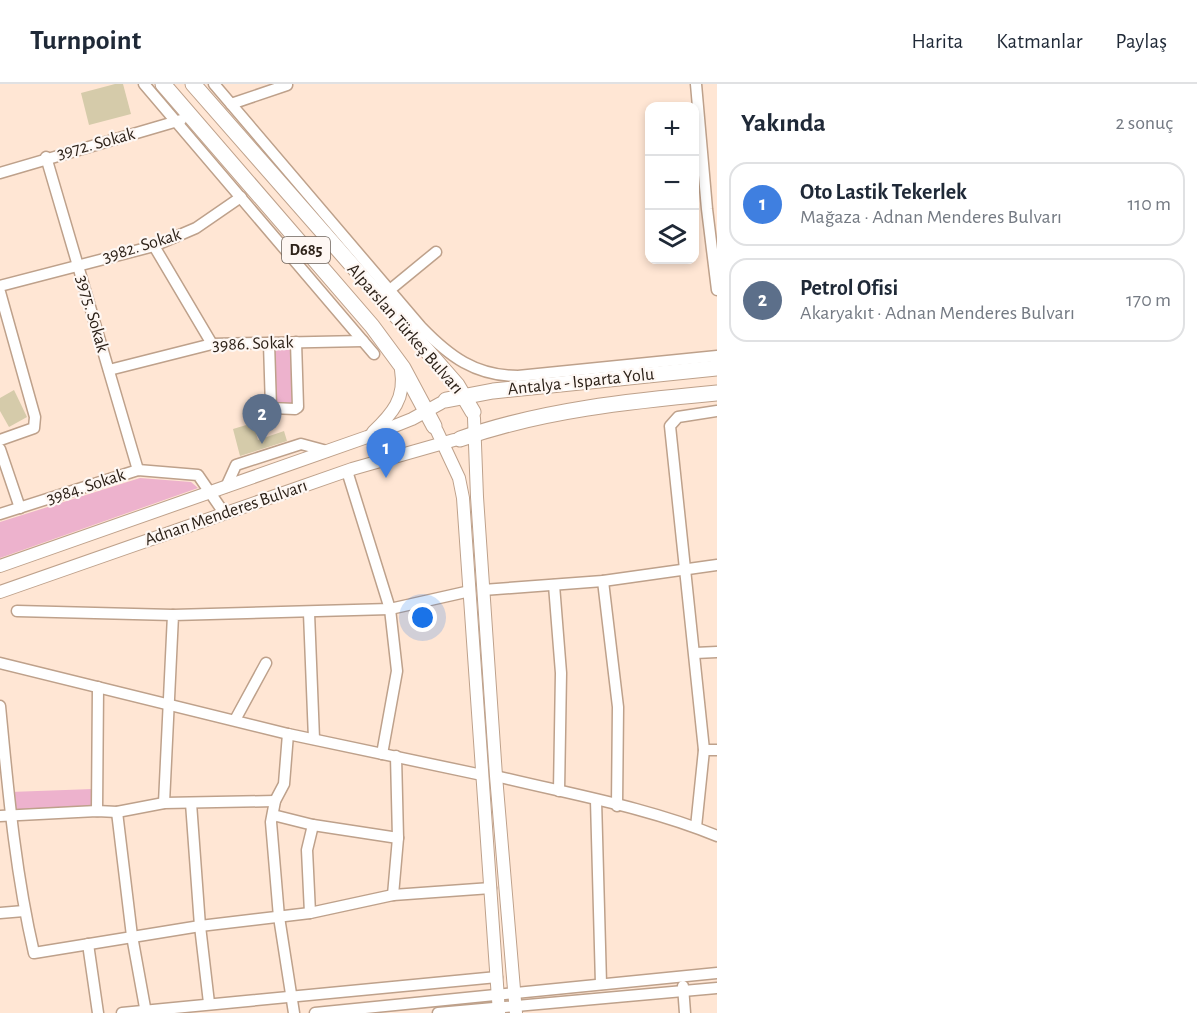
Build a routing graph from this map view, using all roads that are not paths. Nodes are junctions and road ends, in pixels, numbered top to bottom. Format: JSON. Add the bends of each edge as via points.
{"nodes":[{"id":1,"x":144,"y":84,"type":"edge"},
{"id":2,"x":163,"y":84,"type":"edge"},
{"id":3,"x":193,"y":84,"type":"edge"},
{"id":4,"x":214,"y":84,"type":"edge"},
{"id":5,"x":696,"y":84,"type":"edge"},
{"id":6,"x":288,"y":85,"type":"edge"},
{"id":7,"x":231,"y":104,"type":"junction"},
{"id":8,"x":192,"y":117,"type":"junction"},
{"id":9,"x":177,"y":122,"type":"junction"},
{"id":10,"x":46,"y":157,"type":"junction"},
{"id":11,"x":0,"y":173,"type":"edge"},
{"id":12,"x":241,"y":197,"type":"junction"},
{"id":13,"x":154,"y":246,"type":"junction"},
{"id":14,"x":435,"y":252,"type":"dead end"},
{"id":15,"x":78,"y":266,"type":"junction"},
{"id":16,"x":0,"y":286,"type":"edge"},
{"id":17,"x":717,"y":290,"type":"edge"},
{"id":18,"x":0,"y":292,"type":"edge"},
{"id":19,"x":384,"y":295,"type":"junction"},
{"id":20,"x":363,"y":341,"type":"junction"},
{"id":21,"x":296,"y":342,"type":"junction"},
{"id":22,"x":269,"y":343,"type":"junction"},
{"id":23,"x":212,"y":344,"type":"junction"},
{"id":24,"x":374,"y":354,"type":"dead end"},
{"id":25,"x":717,"y":357,"type":"edge"},
{"id":26,"x":400,"y":363,"type":"junction"},
{"id":27,"x":717,"y":368,"type":"edge"},
{"id":28,"x":109,"y":370,"type":"junction"},
{"id":29,"x":717,"y":393,"type":"edge"},
{"id":30,"x":464,"y":395,"type":"junction"},
{"id":31,"x":438,"y":405,"type":"junction"},
{"id":32,"x":717,"y":411,"type":"edge"},
{"id":33,"x":474,"y":421,"type":"junction"},
{"id":34,"x":370,"y":436,"type":"junction"},
{"id":35,"x":446,"y":436,"type":"junction"},
{"id":36,"x":0,"y":440,"type":"edge"},
{"id":37,"x":0,"y":449,"type":"edge"},
{"id":38,"x":138,"y":470,"type":"junction"},
{"id":39,"x":347,"y":471,"type":"junction"},
{"id":40,"x":211,"y":492,"type":"junction"},
{"id":41,"x":20,"y":508,"type":"junction"},
{"id":42,"x":224,"y":513,"type":"junction"},
{"id":43,"x":0,"y":514,"type":"edge"},
{"id":44,"x":717,"y":565,"type":"edge"},
{"id":45,"x":0,"y":567,"type":"edge"},
{"id":46,"x":686,"y":568,"type":"junction"},
{"id":47,"x":603,"y":581,"type":"junction"},
{"id":48,"x":554,"y":585,"type":"junction"},
{"id":49,"x":483,"y":590,"type":"junction"},
{"id":50,"x":470,"y":591,"type":"junction"},
{"id":51,"x":0,"y":592,"type":"edge"},
{"id":52,"x":390,"y":609,"type":"junction"},
{"id":53,"x":17,"y":611,"type":"dead end"},
{"id":54,"x":309,"y":613,"type":"junction"},
{"id":55,"x":173,"y":615,"type":"junction"},
{"id":56,"x":717,"y":652,"type":"edge"},
{"id":57,"x":695,"y":653,"type":"junction"},
{"id":58,"x":0,"y":663,"type":"edge"},
{"id":59,"x":266,"y":663,"type":"dead end"},
{"id":60,"x":98,"y":687,"type":"junction"},
{"id":61,"x":168,"y":704,"type":"junction"},
{"id":62,"x":0,"y":706,"type":"edge"},
{"id":63,"x":235,"y":720,"type":"junction"},
{"id":64,"x":288,"y":734,"type":"junction"},
{"id":65,"x":314,"y":739,"type":"junction"},
{"id":66,"x":2,"y":740,"type":"edge"},
{"id":67,"x":704,"y":750,"type":"junction"},
{"id":68,"x":717,"y":750,"type":"edge"},
{"id":69,"x":382,"y":753,"type":"junction"},
{"id":70,"x":396,"y":756,"type":"junction"},
{"id":71,"x":482,"y":775,"type":"junction"},
{"id":72,"x":496,"y":776,"type":"junction"},
{"id":73,"x":559,"y":791,"type":"junction"},
{"id":74,"x":596,"y":800,"type":"junction"},
{"id":75,"x":275,"y":801,"type":"junction"},
{"id":76,"x":164,"y":803,"type":"junction"},
{"id":77,"x":191,"y":803,"type":"junction"},
{"id":78,"x":617,"y":806,"type":"junction"},
{"id":79,"x":98,"y":811,"type":"junction"},
{"id":80,"x":117,"y":812,"type":"junction"},
{"id":81,"x":273,"y":815,"type":"junction"},
{"id":82,"x":5,"y":816,"type":"edge"},
{"id":83,"x":313,"y":825,"type":"junction"},
{"id":84,"x":696,"y":828,"type":"junction"},
{"id":85,"x":717,"y":836,"type":"edge"},
{"id":86,"x":398,"y":838,"type":"junction"},
{"id":87,"x":491,"y":888,"type":"junction"},
{"id":88,"x":393,"y":895,"type":"junction"},
{"id":89,"x":24,"y":911,"type":"junction"},
{"id":90,"x":0,"y":913,"type":"edge"},
{"id":91,"x":310,"y":913,"type":"junction"},
{"id":92,"x":279,"y":917,"type":"junction"},
{"id":93,"x":200,"y":926,"type":"junction"},
{"id":94,"x":132,"y":936,"type":"junction"},
{"id":95,"x":88,"y":944,"type":"junction"},
{"id":96,"x":717,"y":973,"type":"edge"},
{"id":97,"x":682,"y":976,"type":"junction"},
{"id":98,"x":497,"y":977,"type":"junction"},
{"id":99,"x":601,"y":984,"type":"junction"},
{"id":100,"x":717,"y":988,"type":"edge"},
{"id":101,"x":684,"y":992,"type":"junction"},
{"id":102,"x":514,"y":993,"type":"junction"},
{"id":103,"x":291,"y":994,"type":"junction"},
{"id":104,"x":498,"y":996,"type":"junction"},
{"id":105,"x":208,"y":1004,"type":"junction"},
{"id":106,"x":515,"y":1010,"type":"edge"},
{"id":107,"x":499,"y":1011,"type":"edge"},
{"id":108,"x":146,"y":1012,"type":"edge"},
{"id":109,"x":98,"y":1013,"type":"edge"},
{"id":110,"x":122,"y":1013,"type":"edge"},
{"id":111,"x":294,"y":1013,"type":"edge"},
{"id":112,"x":315,"y":1013,"type":"edge"},
{"id":113,"x":438,"y":1013,"type":"edge"},
{"id":114,"x":685,"y":1013,"type":"edge"}],
"edges":[{"from":1,"to":9,"type":"street"},
{"from":2,"to":8,"type":"highway","name":"Alparslan Türkeş Bulvarı","number":"D685"},
{"from":3,"to":19,"type":"highway","name":"Alparslan Türkeş Bulvarı","number":"D685"},
{"from":4,"to":7,"type":"street"},
{"from":5,"to":17,"type":"street"},
{"from":6,"to":7,"type":"street"},
{"from":7,"to":19,"type":"street"},
{"from":8,"to":9,"type":"street","name":"3972. Sokak"},
{"from":8,"to":26,"type":"highway","name":"Alparslan Türkeş Bulvarı","number":"D685"},
{"from":9,"to":10,"type":"street","name":"3972. Sokak"},
{"from":9,"to":12,"type":"street"},
{"from":10,"to":11,"type":"street","name":"3972. Sokak"},
{"from":10,"to":15,"type":"street","name":"3975. Sokak"},
{"from":12,"to":13,"type":"street","name":"3982. Sokak","via":[[196,228]]},
{"from":12,"to":20,"type":"street"},
{"from":13,"to":15,"type":"street","name":"3982. Sokak"},
{"from":13,"to":23,"type":"street"},
{"from":14,"to":19,"type":"street"},
{"from":15,"to":16,"type":"street","name":"3982. Sokak"},
{"from":15,"to":28,"type":"street","name":"3975. Sokak"},
{"from":18,"to":36,"type":"street","via":[[35,417],[34,428]]},
{"from":19,"to":25,"type":"street","via":[[460,362],[487,374],[518,376]]},
{"from":19,"to":30,"type":"highway","name":"Alparslan Türkeş Bulvarı","number":"D685"},
{"from":20,"to":21,"type":"street","name":"3986. Sokak"},
{"from":20,"to":24,"type":"street"},
{"from":21,"to":22,"type":"street","name":"3986. Sokak"},
{"from":21,"to":22,"type":"street","via":[[297,409],[271,409]]},
{"from":22,"to":23,"type":"street","name":"3986. Sokak"},
{"from":23,"to":28,"type":"street","name":"3986. Sokak"},
{"from":26,"to":31,"type":"highway","name":"Alparslan Türkeş Bulvarı","number":"D685"},
{"from":26,"to":34,"type":"main road","via":[[403,380],[399,401]]},
{"from":27,"to":30,"type":"highway","name":"Antalya - Isparta Yolu"},
{"from":28,"to":38,"type":"street","name":"3975. Sokak"},
{"from":29,"to":33,"type":"highway","name":"Adnan Menderes Bulvarı"},
{"from":30,"to":31,"type":"highway","name":"Antalya - Isparta Yolu"},
{"from":30,"to":33,"type":"highway","name":"Alparslan Türkeş Bulvarı","number":"D685"},
{"from":31,"to":33,"type":"highway","via":[[465,402]]},
{"from":31,"to":34,"type":"main road","name":"Adnan Menderes Bulvarı"},
{"from":31,"to":35,"type":"highway","name":"Alparslan Türkeş Bulvarı","number":"D685"},
{"from":32,"to":46,"type":"street","via":[[678,417],[670,426]]},
{"from":33,"to":35,"type":"highway","name":"Adnan Menderes Bulvarı"},
{"from":33,"to":49,"type":"main road"},
{"from":34,"to":40,"type":"main road","name":"Adnan Menderes Bulvarı"},
{"from":35,"to":39,"type":"main road","name":"Adnan Menderes Bulvarı"},
{"from":35,"to":50,"type":"main road","via":[[461,487]]},
{"from":37,"to":41,"type":"street"},
{"from":38,"to":40,"type":"street","name":"3984. Sokak","via":[[198,475]]},
{"from":38,"to":41,"type":"street","name":"3984. Sokak"},
{"from":39,"to":42,"type":"main road","name":"Adnan Menderes Bulvarı"},
{"from":39,"to":52,"type":"street"},
{"from":40,"to":42,"type":"street","name":"3984. Sokak"},
{"from":40,"to":45,"type":"main road","name":"Adnan Menderes Bulvarı"},
{"from":41,"to":43,"type":"street","name":"3984. Sokak"},
{"from":42,"to":51,"type":"main road","name":"Adnan Menderes Bulvarı"},
{"from":44,"to":46,"type":"street"},
{"from":46,"to":47,"type":"street"},
{"from":46,"to":57,"type":"street"},
{"from":47,"to":48,"type":"street"},
{"from":47,"to":78,"type":"street","via":[[618,707]]},
{"from":48,"to":49,"type":"street"},
{"from":48,"to":73,"type":"street","via":[[561,673]]},
{"from":49,"to":72,"type":"main road"},
{"from":50,"to":52,"type":"street"},
{"from":50,"to":71,"type":"main road"},
{"from":52,"to":54,"type":"street"},
{"from":52,"to":69,"type":"street","via":[[397,671]]},
{"from":53,"to":55,"type":"street"},
{"from":54,"to":55,"type":"street"},
{"from":54,"to":65,"type":"street"},
{"from":55,"to":61,"type":"street"},
{"from":56,"to":57,"type":"street"},
{"from":57,"to":67,"type":"street"},
{"from":58,"to":60,"type":"street"},
{"from":59,"to":63,"type":"street"},
{"from":60,"to":61,"type":"street"},
{"from":60,"to":79,"type":"street"},
{"from":61,"to":63,"type":"street"},
{"from":61,"to":76,"type":"street"},
{"from":62,"to":66,"type":"street"},
{"from":63,"to":64,"type":"street"},
{"from":64,"to":65,"type":"street"},
{"from":64,"to":75,"type":"street","via":[[284,784]]},
{"from":65,"to":69,"type":"street"},
{"from":66,"to":82,"type":"street"},
{"from":67,"to":68,"type":"street"},
{"from":67,"to":84,"type":"street"},
{"from":69,"to":70,"type":"street"},
{"from":70,"to":71,"type":"street"},
{"from":70,"to":86,"type":"street"},
{"from":71,"to":72,"type":"main road"},
{"from":71,"to":87,"type":"main road"},
{"from":72,"to":73,"type":"street"},
{"from":72,"to":102,"type":"main road"},
{"from":73,"to":74,"type":"street"},
{"from":74,"to":78,"type":"street"},
{"from":74,"to":99,"type":"street"},
{"from":75,"to":77,"type":"street"},
{"from":75,"to":81,"type":"street"},
{"from":76,"to":77,"type":"street"},
{"from":76,"to":80,"type":"street"},
{"from":77,"to":93,"type":"street"},
{"from":78,"to":84,"type":"street"},
{"from":79,"to":80,"type":"street"},
{"from":79,"to":82,"type":"street"},
{"from":80,"to":94,"type":"street"},
{"from":81,"to":83,"type":"street"},
{"from":81,"to":92,"type":"street"},
{"from":82,"to":89,"type":"street"},
{"from":83,"to":86,"type":"street"},
{"from":83,"to":91,"type":"street","via":[[307,850]]},
{"from":84,"to":85,"type":"street"},
{"from":86,"to":88,"type":"street"},
{"from":87,"to":88,"type":"street"},
{"from":87,"to":98,"type":"main road"},
{"from":88,"to":91,"type":"street"},
{"from":89,"to":90,"type":"street"},
{"from":89,"to":95,"type":"street","via":[[34,953]]},
{"from":91,"to":92,"type":"street"},
{"from":92,"to":93,"type":"street"},
{"from":92,"to":103,"type":"street"},
{"from":93,"to":94,"type":"street"},
{"from":93,"to":105,"type":"street"},
{"from":94,"to":95,"type":"street"},
{"from":94,"to":108,"type":"street"},
{"from":95,"to":109,"type":"street"},
{"from":96,"to":97,"type":"street"},
{"from":97,"to":99,"type":"street"},
{"from":97,"to":101,"type":"street"},
{"from":98,"to":103,"type":"street"},
{"from":98,"to":104,"type":"main road"},
{"from":99,"to":102,"type":"street"},
{"from":100,"to":101,"type":"street"},
{"from":101,"to":106,"type":"street","via":[[563,1000]]},
{"from":101,"to":114,"type":"street"},
{"from":102,"to":104,"type":"street"},
{"from":102,"to":106,"type":"main road"},
{"from":103,"to":105,"type":"street"},
{"from":103,"to":111,"type":"street"},
{"from":104,"to":107,"type":"main road"},
{"from":104,"to":112,"type":"street"},
{"from":105,"to":108,"type":"street"},
{"from":106,"to":107,"type":"street"},
{"from":107,"to":113,"type":"street"},
{"from":108,"to":110,"type":"street"}]}
